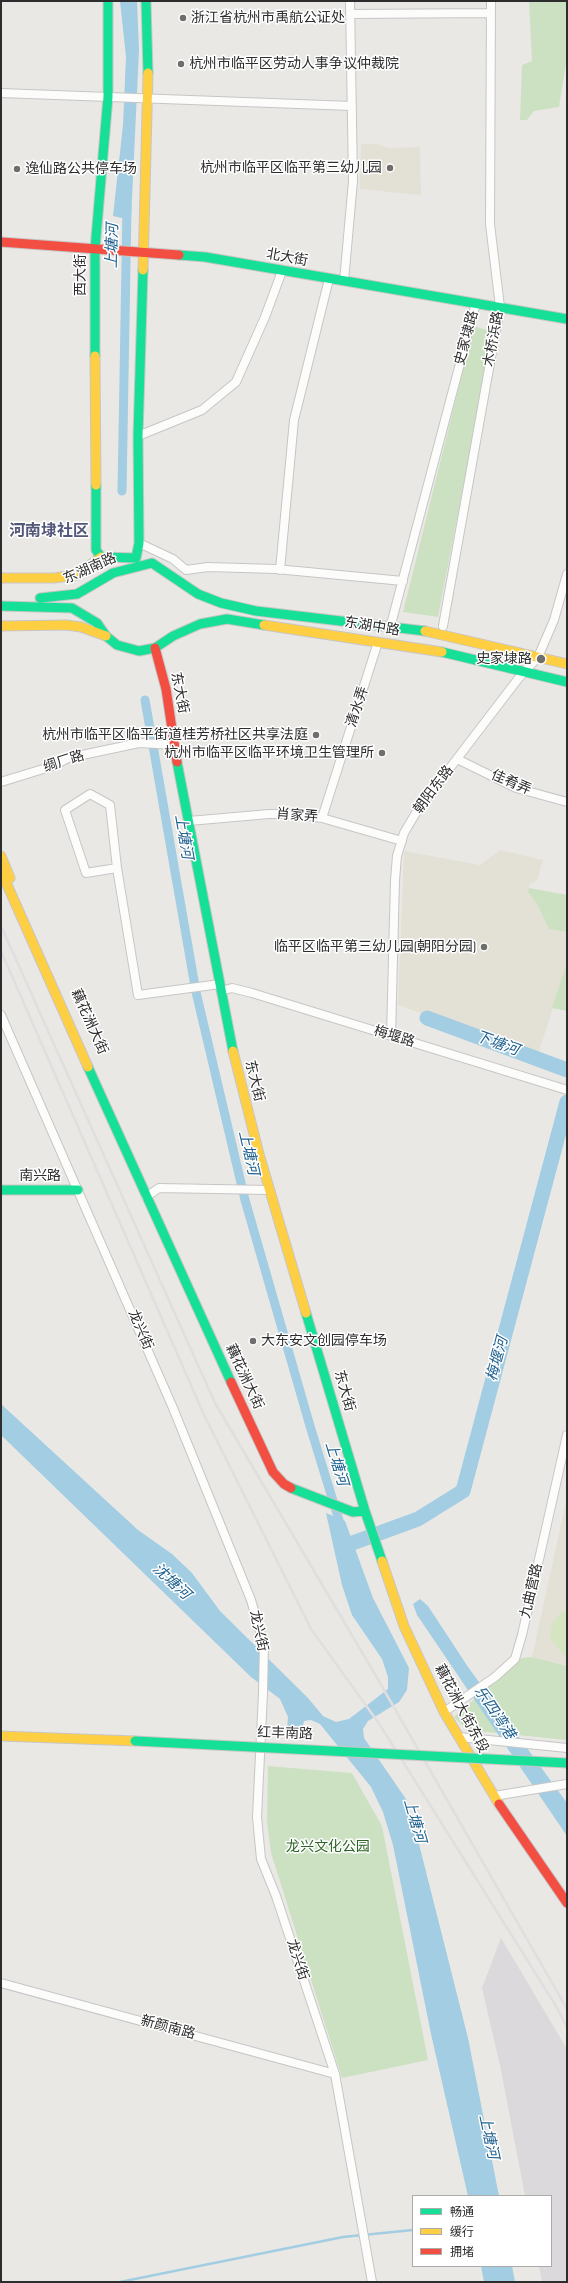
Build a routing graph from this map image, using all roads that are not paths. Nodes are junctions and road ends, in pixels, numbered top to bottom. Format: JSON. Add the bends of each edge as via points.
{"nodes":[{"id":1,"x":108,"y":1,"type":"edge"},
{"id":2,"x":146,"y":1,"type":"edge"},
{"id":3,"x":350,"y":1,"type":"edge"},
{"id":4,"x":491,"y":1,"type":"edge"},
{"id":5,"x":491,"y":13,"type":"junction"},
{"id":6,"x":350,"y":14,"type":"junction"},
{"id":7,"x":1,"y":93,"type":"edge"},
{"id":8,"x":108,"y":97,"type":"junction"},
{"id":9,"x":149,"y":100,"type":"junction"},
{"id":10,"x":352,"y":106,"type":"junction"},
{"id":11,"x":1,"y":242,"type":"edge"},
{"id":12,"x":95,"y":248,"type":"junction"},
{"id":13,"x":142,"y":253,"type":"junction"},
{"id":14,"x":282,"y":271,"type":"junction"},
{"id":15,"x":329,"y":279,"type":"junction"},
{"id":16,"x":344,"y":281,"type":"junction"},
{"id":17,"x":476,"y":303,"type":"junction"},
{"id":18,"x":500,"y":307,"type":"junction"},
{"id":19,"x":567,"y":319,"type":"edge"},
{"id":20,"x":138,"y":436,"type":"junction"},
{"id":21,"x":139,"y":543,"type":"junction"},
{"id":22,"x":98,"y":553,"type":"junction"},
{"id":23,"x":137,"y":562,"type":"junction"},
{"id":24,"x":280,"y":570,"type":"junction"},
{"id":25,"x":567,"y":574,"type":"edge"},
{"id":26,"x":1,"y":578,"type":"edge"},
{"id":27,"x":403,"y":581,"type":"junction"},
{"id":28,"x":184,"y":584,"type":"joint"},
{"id":29,"x":1,"y":598,"type":"edge"},
{"id":30,"x":54,"y":602,"type":"junction"},
{"id":31,"x":1,"y":606,"type":"edge"},
{"id":32,"x":1,"y":626,"type":"edge"},
{"id":33,"x":443,"y":626,"type":"dead end"},
{"id":34,"x":390,"y":628,"type":"junction"},
{"id":35,"x":106,"y":636,"type":"junction"},
{"id":36,"x":378,"y":642,"type":"junction"},
{"id":37,"x":155,"y":648,"type":"junction"},
{"id":38,"x":538,"y":657,"type":"junction"},
{"id":39,"x":567,"y":664,"type":"edge"},
{"id":40,"x":525,"y":672,"type":"junction"},
{"id":41,"x":567,"y":682,"type":"edge"},
{"id":42,"x":175,"y":745,"type":"junction"},
{"id":43,"x":457,"y":759,"type":"junction"},
{"id":44,"x":1,"y":782,"type":"edge"},
{"id":45,"x":567,"y":802,"type":"edge"},
{"id":46,"x":322,"y":818,"type":"junction"},
{"id":47,"x":189,"y":821,"type":"junction"},
{"id":48,"x":402,"y":841,"type":"junction"},
{"id":49,"x":1,"y":856,"type":"edge"},
{"id":50,"x":117,"y":868,"type":"junction"},
{"id":51,"x":1,"y":871,"type":"edge"},
{"id":52,"x":218,"y":986,"type":"junction"},
{"id":53,"x":1,"y":1015,"type":"edge"},
{"id":54,"x":391,"y":1036,"type":"junction"},
{"id":55,"x":567,"y":1090,"type":"edge"},
{"id":56,"x":1,"y":1190,"type":"edge"},
{"id":57,"x":78,"y":1190,"type":"junction"},
{"id":58,"x":270,"y":1190,"type":"junction"},
{"id":59,"x":149,"y":1197,"type":"junction"},
{"id":60,"x":567,"y":1435,"type":"edge"},
{"id":61,"x":564,"y":1465,"type":"edge"},
{"id":62,"x":365,"y":1512,"type":"junction"},
{"id":63,"x":444,"y":1712,"type":"junction"},
{"id":64,"x":1,"y":1736,"type":"edge"},
{"id":65,"x":459,"y":1737,"type":"junction"},
{"id":66,"x":567,"y":1748,"type":"edge"},
{"id":67,"x":567,"y":1763,"type":"edge"},
{"id":68,"x":567,"y":1784,"type":"edge"},
{"id":69,"x":494,"y":1796,"type":"junction"},
{"id":70,"x":567,"y":1903,"type":"edge"},
{"id":71,"x":1,"y":1983,"type":"edge"},
{"id":72,"x":335,"y":2074,"type":"junction"},
{"id":73,"x":372,"y":2282,"type":"edge"}],
"edges":[{"from":1,"to":8,"type":"street","name":"西大街"},
{"from":2,"to":9,"type":"street"},
{"from":3,"to":6,"type":"street"},
{"from":4,"to":5,"type":"street","name":"木桥浜路"},
{"from":5,"to":6,"type":"street"},
{"from":5,"to":18,"type":"street","name":"木桥浜路","via":[[490,224]]},
{"from":6,"to":10,"type":"street"},
{"from":7,"to":8,"type":"street"},
{"from":8,"to":9,"type":"street"},
{"from":8,"to":12,"type":"street","name":"西大街"},
{"from":9,"to":10,"type":"street"},
{"from":9,"to":13,"type":"street"},
{"from":10,"to":16,"type":"street","via":[[353,181]]},
{"from":11,"to":12,"type":"street","name":"北大街"},
{"from":12,"to":13,"type":"street","name":"北大街"},
{"from":12,"to":22,"type":"street","name":"西大街"},
{"from":13,"to":14,"type":"street","name":"北大街","via":[[205,257]]},
{"from":13,"to":20,"type":"street"},
{"from":14,"to":15,"type":"street","name":"北大街"},
{"from":14,"to":20,"type":"street","via":[[236,382],[202,410]]},
{"from":15,"to":16,"type":"street","name":"北大街"},
{"from":15,"to":24,"type":"street","via":[[294,420]]},
{"from":16,"to":17,"type":"street","name":"北大街"},
{"from":17,"to":18,"type":"street","name":"北大街"},
{"from":17,"to":27,"type":"street","name":"史家埭路"},
{"from":18,"to":19,"type":"street","name":"北大街"},
{"from":18,"to":33,"type":"street","name":"木桥浜路"},
{"from":20,"to":21,"type":"street"},
{"from":21,"to":23,"type":"street"},
{"from":21,"to":24,"type":"street","via":[[172,559],[186,570],[208,566]]},
{"from":22,"to":23,"type":"street"},
{"from":22,"to":26,"type":"street","via":[[77,575],[54,578]]},
{"from":23,"to":28,"type":"street","name":"东湖南路","via":[[152,563]]},
{"from":23,"to":30,"type":"street","name":"东湖南路","via":[[77,594]]},
{"from":24,"to":27,"type":"street"},
{"from":25,"to":38,"type":"street","name":"朝阳东路","via":[[554,620]]},
{"from":27,"to":34,"type":"street","name":"史家埭路"},
{"from":28,"to":34,"type":"street","name":"东湖中路","via":[[198,594],[221,603],[256,611]]},
{"from":29,"to":30,"type":"street","name":"东湖南路"},
{"from":30,"to":31,"type":"street","name":"东湖南路"},
{"from":30,"to":35,"type":"street","name":"东湖南路","via":[[72,608],[97,623]]},
{"from":32,"to":35,"type":"street","via":[[66,625],[81,627]]},
{"from":34,"to":38,"type":"street","name":"东湖中路","via":[[438,633]]},
{"from":35,"to":37,"type":"street","via":[[117,645],[139,651]]},
{"from":36,"to":37,"type":"street","name":"东湖中路","via":[[227,619],[200,624],[173,636]]},
{"from":36,"to":40,"type":"street","name":"东湖中路","via":[[434,650]]},
{"from":36,"to":46,"type":"street","name":"清水弄"},
{"from":37,"to":42,"type":"street","name":"东大街","via":[[166,689]]},
{"from":38,"to":39,"type":"street","name":"东湖中路"},
{"from":38,"to":40,"type":"street","name":"朝阳东路"},
{"from":40,"to":41,"type":"street","name":"东湖中路"},
{"from":40,"to":43,"type":"street","name":"朝阳东路"},
{"from":42,"to":44,"type":"street","name":"绸厂路","via":[[132,744],[68,758],[53,766]]},
{"from":42,"to":47,"type":"street","name":"东大街"},
{"from":43,"to":45,"type":"street","name":"佳肴弄","via":[[516,788]]},
{"from":43,"to":48,"type":"street","name":"朝阳东路","via":[[417,811]]},
{"from":46,"to":47,"type":"street","name":"肖家弄","via":[[297,814],[269,814]]},
{"from":46,"to":48,"type":"street","name":"肖家弄"},
{"from":47,"to":52,"type":"street","name":"东大街"},
{"from":48,"to":54,"type":"street","name":"朝阳东路","via":[[397,856],[395,880]]},
{"from":49,"to":59,"type":"street","name":"藕花洲大街"},
{"from":50,"to":50,"type":"street","via":[[110,805],[90,794],[65,810],[86,873]]},
{"from":50,"to":52,"type":"street","name":"梅堰路","via":[[138,995]]},
{"from":51,"to":59,"type":"street","name":"藕花洲大街"},
{"from":52,"to":54,"type":"street","name":"梅堰路","via":[[252,993]]},
{"from":52,"to":58,"type":"street","name":"东大街","via":[[236,1068]]},
{"from":53,"to":57,"type":"street","name":"龙兴街"},
{"from":54,"to":55,"type":"street","name":"梅堰路"},
{"from":56,"to":57,"type":"street","name":"南兴路"},
{"from":57,"to":72,"type":"street","name":"龙兴街","via":[[173,1408],[251,1600],[264,1645],[257,1817],[262,1859]]},
{"from":58,"to":59,"type":"street","via":[[159,1188]]},
{"from":58,"to":62,"type":"street","name":"东大街"},
{"from":59,"to":62,"type":"street","name":"藕花洲大街","via":[[176,1262],[273,1472],[284,1484],[316,1499],[353,1512]]},
{"from":60,"to":61,"type":"street","name":"九曲营路"},
{"from":61,"to":63,"type":"street","name":"九曲营路","via":[[515,1659],[495,1677]]},
{"from":62,"to":63,"type":"street","name":"藕花洲大街东段","via":[[404,1626]]},
{"from":63,"to":65,"type":"street","name":"藕花洲大街东段"},
{"from":64,"to":67,"type":"street","name":"红丰南路","bridge":true},
{"from":65,"to":66,"type":"street"},
{"from":65,"to":69,"type":"street","name":"藕花洲大街东段"},
{"from":68,"to":69,"type":"street"},
{"from":69,"to":70,"type":"street","name":"藕花洲大街东段"},
{"from":71,"to":72,"type":"street","name":"新颜南路"},
{"from":72,"to":73,"type":"street","name":"龙兴街"}]}
